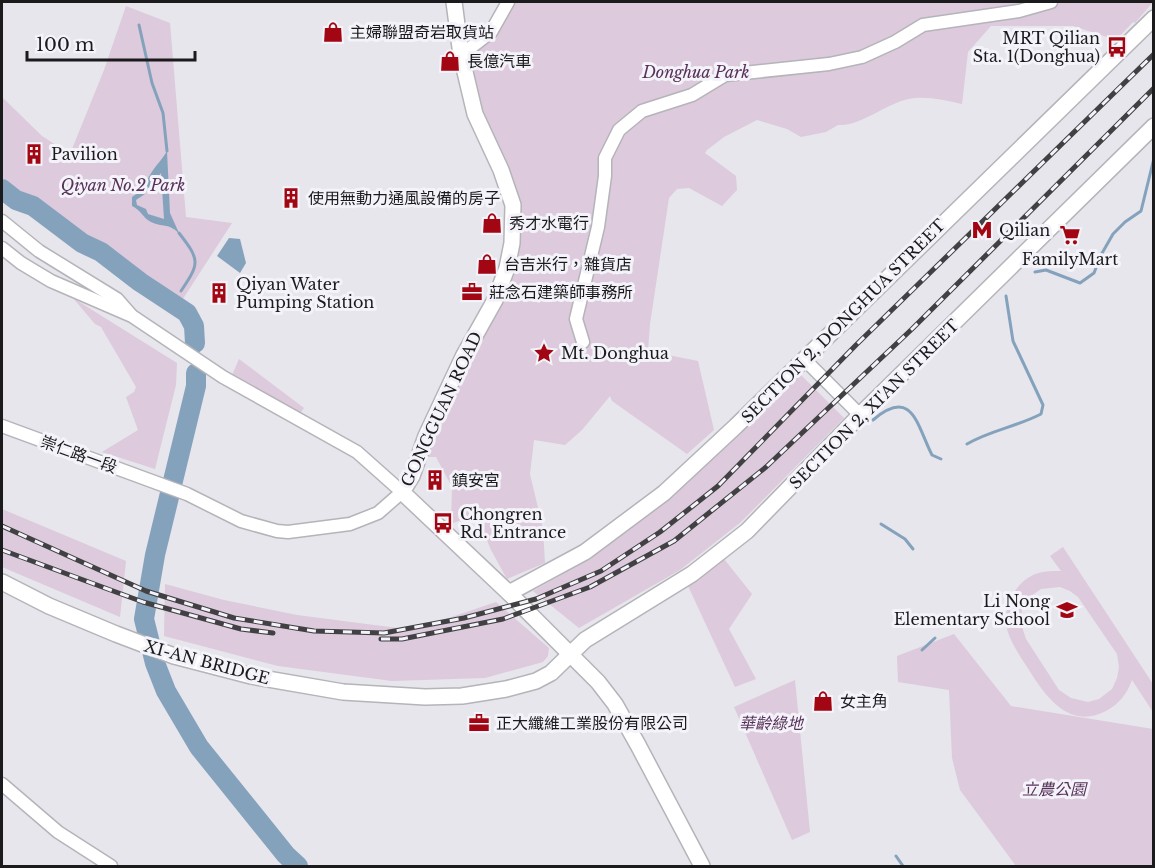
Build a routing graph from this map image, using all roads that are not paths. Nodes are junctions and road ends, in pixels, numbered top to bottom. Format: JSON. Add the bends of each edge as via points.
{"nodes":[{"id":1,"x":454,"y":2,"type":"edge"},
{"id":2,"x":508,"y":2,"type":"edge"},
{"id":3,"x":1051,"y":2,"type":"edge"},
{"id":4,"x":1154,"y":18,"type":"edge"},
{"id":5,"x":461,"y":55,"type":"junction"},
{"id":6,"x":1154,"y":126,"type":"edge"},
{"id":7,"x":2,"y":221,"type":"edge"},
{"id":8,"x":2,"y":248,"type":"edge"},
{"id":9,"x":132,"y":316,"type":"junction"},
{"id":10,"x":583,"y":342,"type":"dead end"},
{"id":11,"x":804,"y":359,"type":"junction"},
{"id":12,"x":860,"y":415,"type":"junction"},
{"id":13,"x":2,"y":426,"type":"edge"},
{"id":14,"x":402,"y":492,"type":"junction"},
{"id":15,"x":2,"y":582,"type":"edge"},
{"id":16,"x":509,"y":592,"type":"junction"},
{"id":17,"x":571,"y":654,"type":"junction"},
{"id":18,"x":425,"y":697,"type":"joint"},
{"id":19,"x":2,"y":784,"type":"edge"},
{"id":20,"x":111,"y":867,"type":"edge"},
{"id":21,"x":702,"y":867,"type":"edge"}],
"edges":[{"from":1,"to":5,"type":"street","name":"GONGGUAN ROAD"},
{"from":2,"to":5,"type":"street","via":[[491,32]]},
{"from":3,"to":10,"type":"street","via":[[1019,11],[923,25],[862,57],[725,75],[692,95],[642,111],[619,130],[605,158],[598,226],[576,319]]},
{"from":4,"to":11,"type":"street","name":"SECTION 2, DONGHUA STREET"},
{"from":5,"to":14,"type":"street","name":"GONGGUAN ROAD","via":[[475,114],[513,205],[512,243],[495,300],[463,357]]},
{"from":6,"to":12,"type":"street","name":"SECTION 2, XI'AN STREET"},
{"from":7,"to":9,"type":"street","via":[[39,251],[117,299]]},
{"from":8,"to":9,"type":"street","via":[[51,281]]},
{"from":9,"to":14,"type":"street","via":[[223,377],[357,452]]},
{"from":11,"to":12,"type":"street"},
{"from":11,"to":16,"type":"street","name":"SECTION 2, DONGHUA STREET","via":[[663,493],[585,552]]},
{"from":12,"to":17,"type":"street","name":"SECTION 2, XI'AN STREET","via":[[747,531],[692,574],[585,640]]},
{"from":13,"to":14,"type":"street","name":"崇仁路一段","via":[[178,490],[241,521],[277,531],[350,524],[378,513]]},
{"from":14,"to":16,"type":"street","name":"GONGGUAN ROAD"},
{"from":15,"to":18,"type":"street","name":"XI-AN BRIDGE","via":[[72,616],[174,656],[251,676],[344,692]]},
{"from":16,"to":17,"type":"street","name":"GONGGUAN ROAD"},
{"from":17,"to":18,"type":"street","name":"SECTION 2, XI'AN STREET","via":[[536,681],[462,696]]},
{"from":17,"to":21,"type":"street","name":"GONGGUAN ROAD","via":[[615,704]]},
{"from":19,"to":20,"type":"street","via":[[58,832]]}]}
